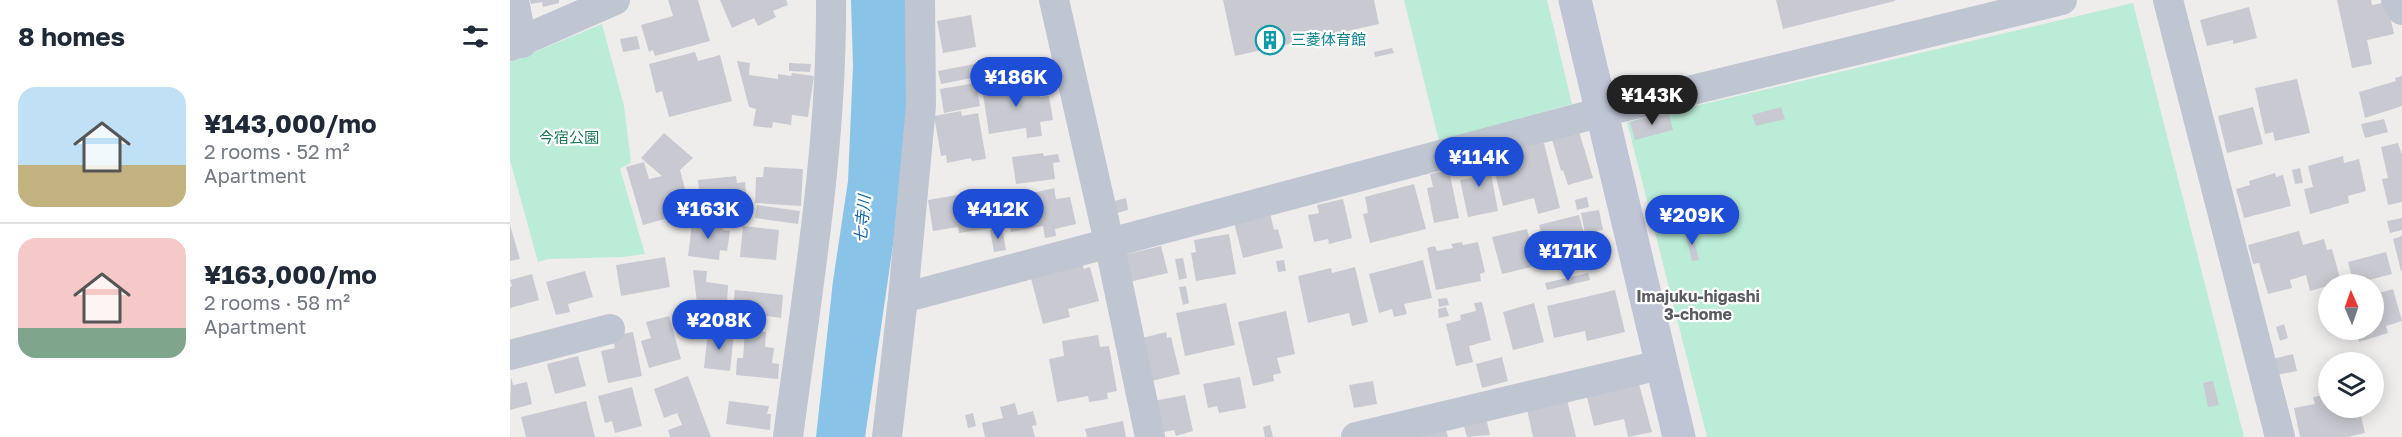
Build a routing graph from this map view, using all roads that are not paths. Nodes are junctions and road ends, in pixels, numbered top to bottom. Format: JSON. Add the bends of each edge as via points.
{"nodes":[{"id":1,"x":514,"y":0,"type":"edge"},
{"id":2,"x":615,"y":0,"type":"edge"},
{"id":3,"x":831,"y":0,"type":"edge"},
{"id":4,"x":920,"y":0,"type":"edge"},
{"id":5,"x":1054,"y":0,"type":"edge"},
{"id":6,"x":1575,"y":0,"type":"edge"},
{"id":7,"x":2062,"y":0,"type":"edge"},
{"id":8,"x":2168,"y":0,"type":"edge"},
{"id":9,"x":2397,"y":0,"type":"edge"},
{"id":10,"x":2402,"y":10,"type":"edge"},
{"id":11,"x":516,"y":44,"type":"edge"},
{"id":12,"x":1602,"y":112,"type":"junction"},
{"id":13,"x":1109,"y":242,"type":"junction"},
{"id":14,"x":903,"y":298,"type":"junction"},
{"id":15,"x":610,"y":329,"type":"dead end"},
{"id":16,"x":510,"y":355,"type":"edge"},
{"id":17,"x":1660,"y":366,"type":"junction"},
{"id":18,"x":788,"y":437,"type":"edge"},
{"id":19,"x":887,"y":437,"type":"edge"},
{"id":20,"x":1150,"y":437,"type":"edge"},
{"id":21,"x":1356,"y":437,"type":"edge"},
{"id":22,"x":1679,"y":437,"type":"edge"},
{"id":23,"x":2280,"y":437,"type":"edge"}],
"edges":[{"from":1,"to":11,"type":"street"},
{"from":2,"to":11,"type":"street"},
{"from":3,"to":18,"type":"street","via":[[823,171]]},
{"from":4,"to":14,"type":"street","via":[[921,106]]},
{"from":5,"to":13,"type":"street"},
{"from":6,"to":12,"type":"street"},
{"from":7,"to":12,"type":"street"},
{"from":8,"to":23,"type":"street"},
{"from":9,"to":10,"type":"street"},
{"from":12,"to":13,"type":"street"},
{"from":12,"to":17,"type":"street"},
{"from":13,"to":14,"type":"street"},
{"from":13,"to":20,"type":"street"},
{"from":14,"to":19,"type":"street"},
{"from":15,"to":16,"type":"street"},
{"from":17,"to":21,"type":"street"},
{"from":17,"to":22,"type":"street"}]}
